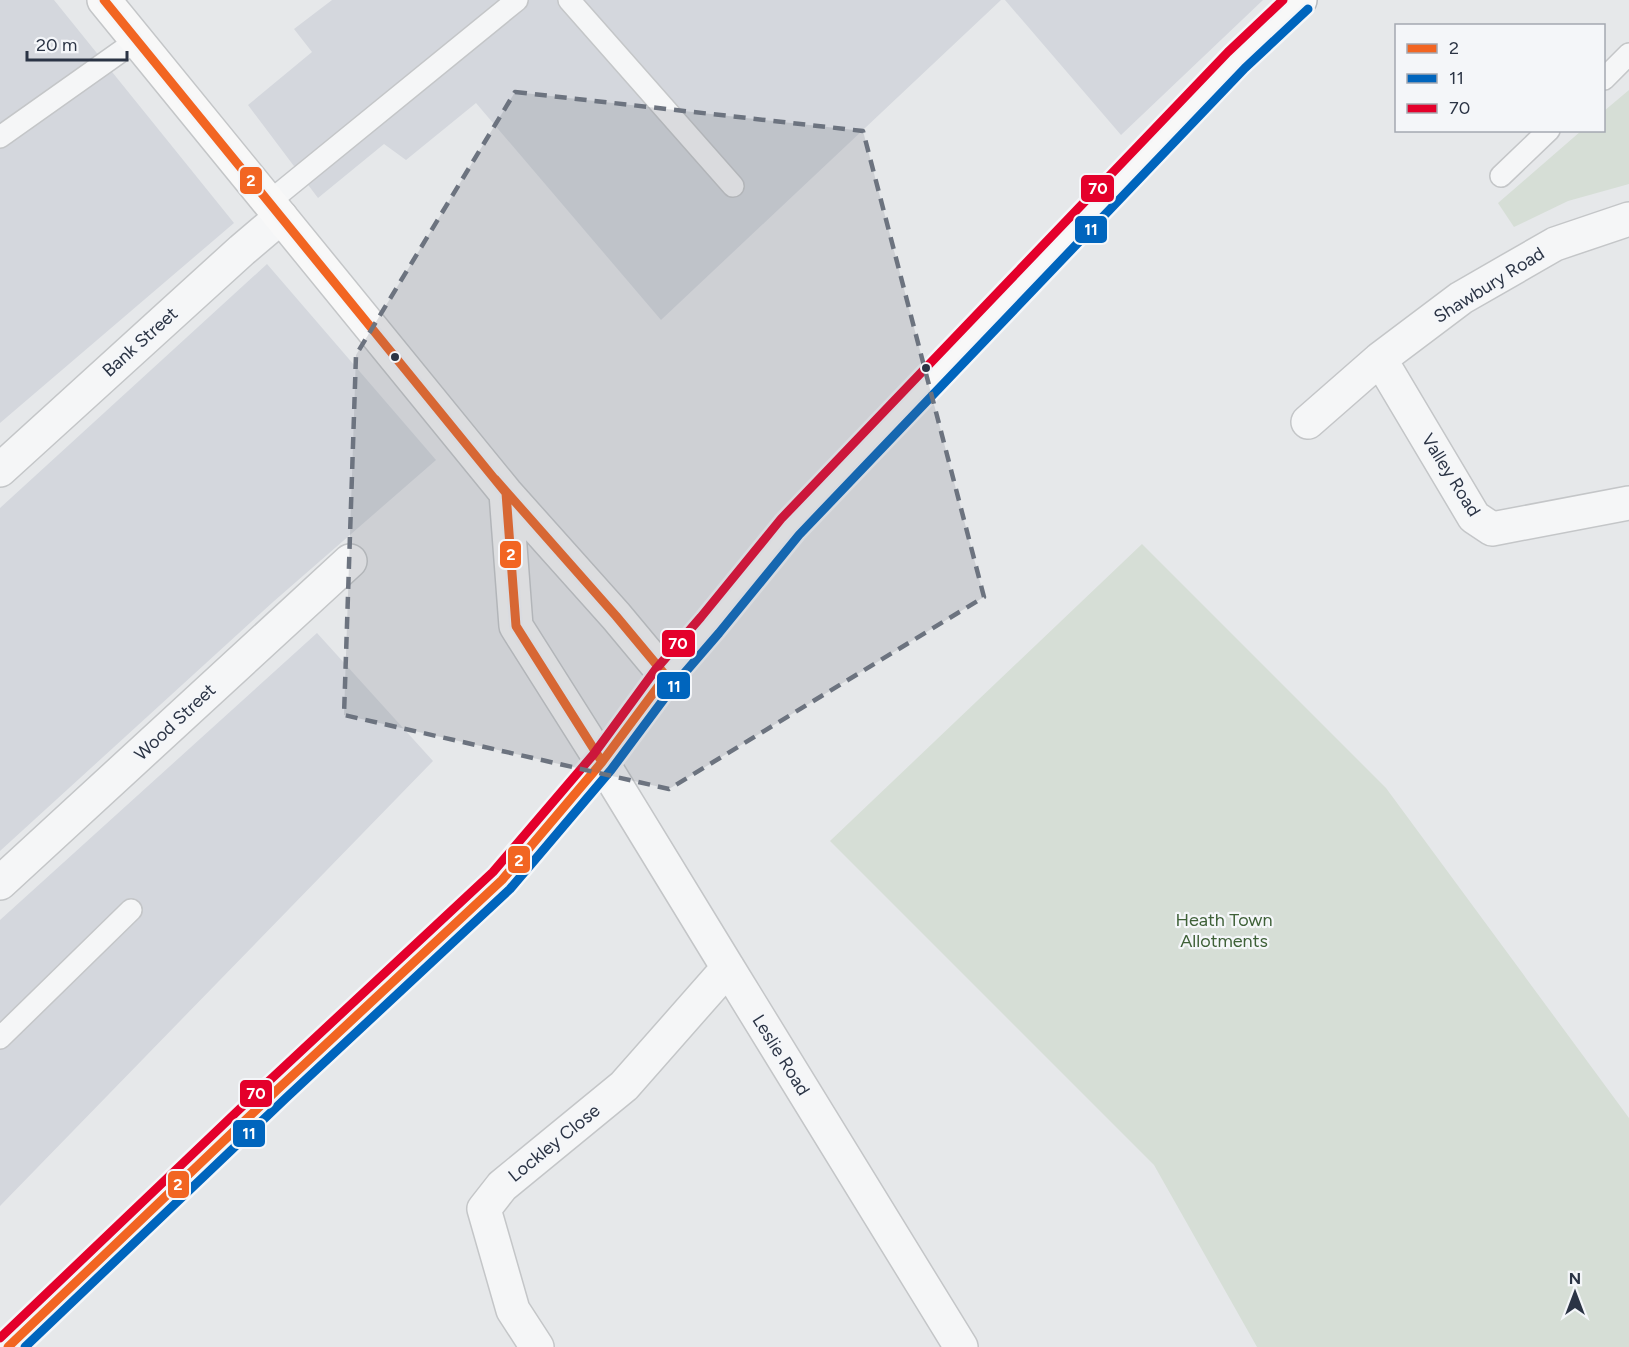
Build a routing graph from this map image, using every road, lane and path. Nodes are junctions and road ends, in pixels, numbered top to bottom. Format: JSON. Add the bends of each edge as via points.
{"nodes":[{"id":1,"x":104,"y":0,"type":"edge"},
{"id":2,"x":517,"y":0,"type":"edge"},
{"id":3,"x":569,"y":0,"type":"edge"},
{"id":4,"x":1300,"y":0,"type":"edge"},
{"id":5,"x":137,"y":40,"type":"junction"},
{"id":6,"x":1629,"y":54,"type":"edge"},
{"id":7,"x":1605,"y":78,"type":"edge"},
{"id":8,"x":1547,"y":132,"type":"edge"},
{"id":9,"x":0,"y":137,"type":"edge"},
{"id":10,"x":1501,"y":176,"type":"dead end"},
{"id":11,"x":733,"y":186,"type":"dead end"},
{"id":12,"x":275,"y":209,"type":"junction"},
{"id":13,"x":1629,"y":219,"type":"edge"},
{"id":14,"x":1380,"y":359,"type":"junction"},
{"id":15,"x":1308,"y":422,"type":"dead end"},
{"id":16,"x":0,"y":470,"type":"edge"},
{"id":17,"x":506,"y":493,"type":"junction"},
{"id":18,"x":1629,"y":503,"type":"edge"},
{"id":19,"x":350,"y":561,"type":"dead end"},
{"id":20,"x":666,"y":676,"type":"junction"},
{"id":21,"x":602,"y":762,"type":"junction"},
{"id":22,"x":0,"y":883,"type":"edge"},
{"id":23,"x":131,"y":910,"type":"dead end"},
{"id":24,"x":728,"y":968,"type":"junction"},
{"id":25,"x":0,"y":1038,"type":"edge"},
{"id":26,"x":0,"y":1339,"type":"edge"},
{"id":27,"x":8,"y":1347,"type":"edge"},
{"id":28,"x":537,"y":1347,"type":"edge"},
{"id":29,"x":961,"y":1347,"type":"edge"}],
"edges":[{"from":1,"to":5,"type":"main road"},
{"from":2,"to":12,"type":"lane"},
{"from":3,"to":11,"type":"lane"},
{"from":4,"to":20,"type":"main road","via":[[1237,60],[790,527]]},
{"from":5,"to":9,"type":"lane"},
{"from":5,"to":12,"type":"main road"},
{"from":6,"to":7,"type":"lane"},
{"from":8,"to":10,"type":"lane"},
{"from":12,"to":16,"type":"street","name":"Bank Street","via":[[242,250]]},
{"from":12,"to":17,"type":"main road"},
{"from":13,"to":14,"type":"street","name":"Shawbury Road","via":[[1555,244],[1461,298]]},
{"from":14,"to":15,"type":"street","name":"Shawbury Road"},
{"from":14,"to":18,"type":"street","name":"Valley Road","via":[[1474,517],[1492,529]]},
{"from":17,"to":20,"type":"main road"},
{"from":17,"to":21,"type":"main road","via":[[516,626]]},
{"from":19,"to":22,"type":"street","name":"Wood Street"},
{"from":20,"to":21,"type":"main road"},
{"from":21,"to":24,"type":"street","name":"Leslie Road"},
{"from":21,"to":27,"type":"main road","via":[[502,880]]},
{"from":23,"to":25,"type":"lane"},
{"from":24,"to":28,"type":"street","name":"Lockley Close","via":[[624,1086],[502,1186],[484,1209],[513,1310]]},
{"from":24,"to":29,"type":"street","name":"Leslie Road"},
{"from":26,"to":27,"type":"street"}]}
